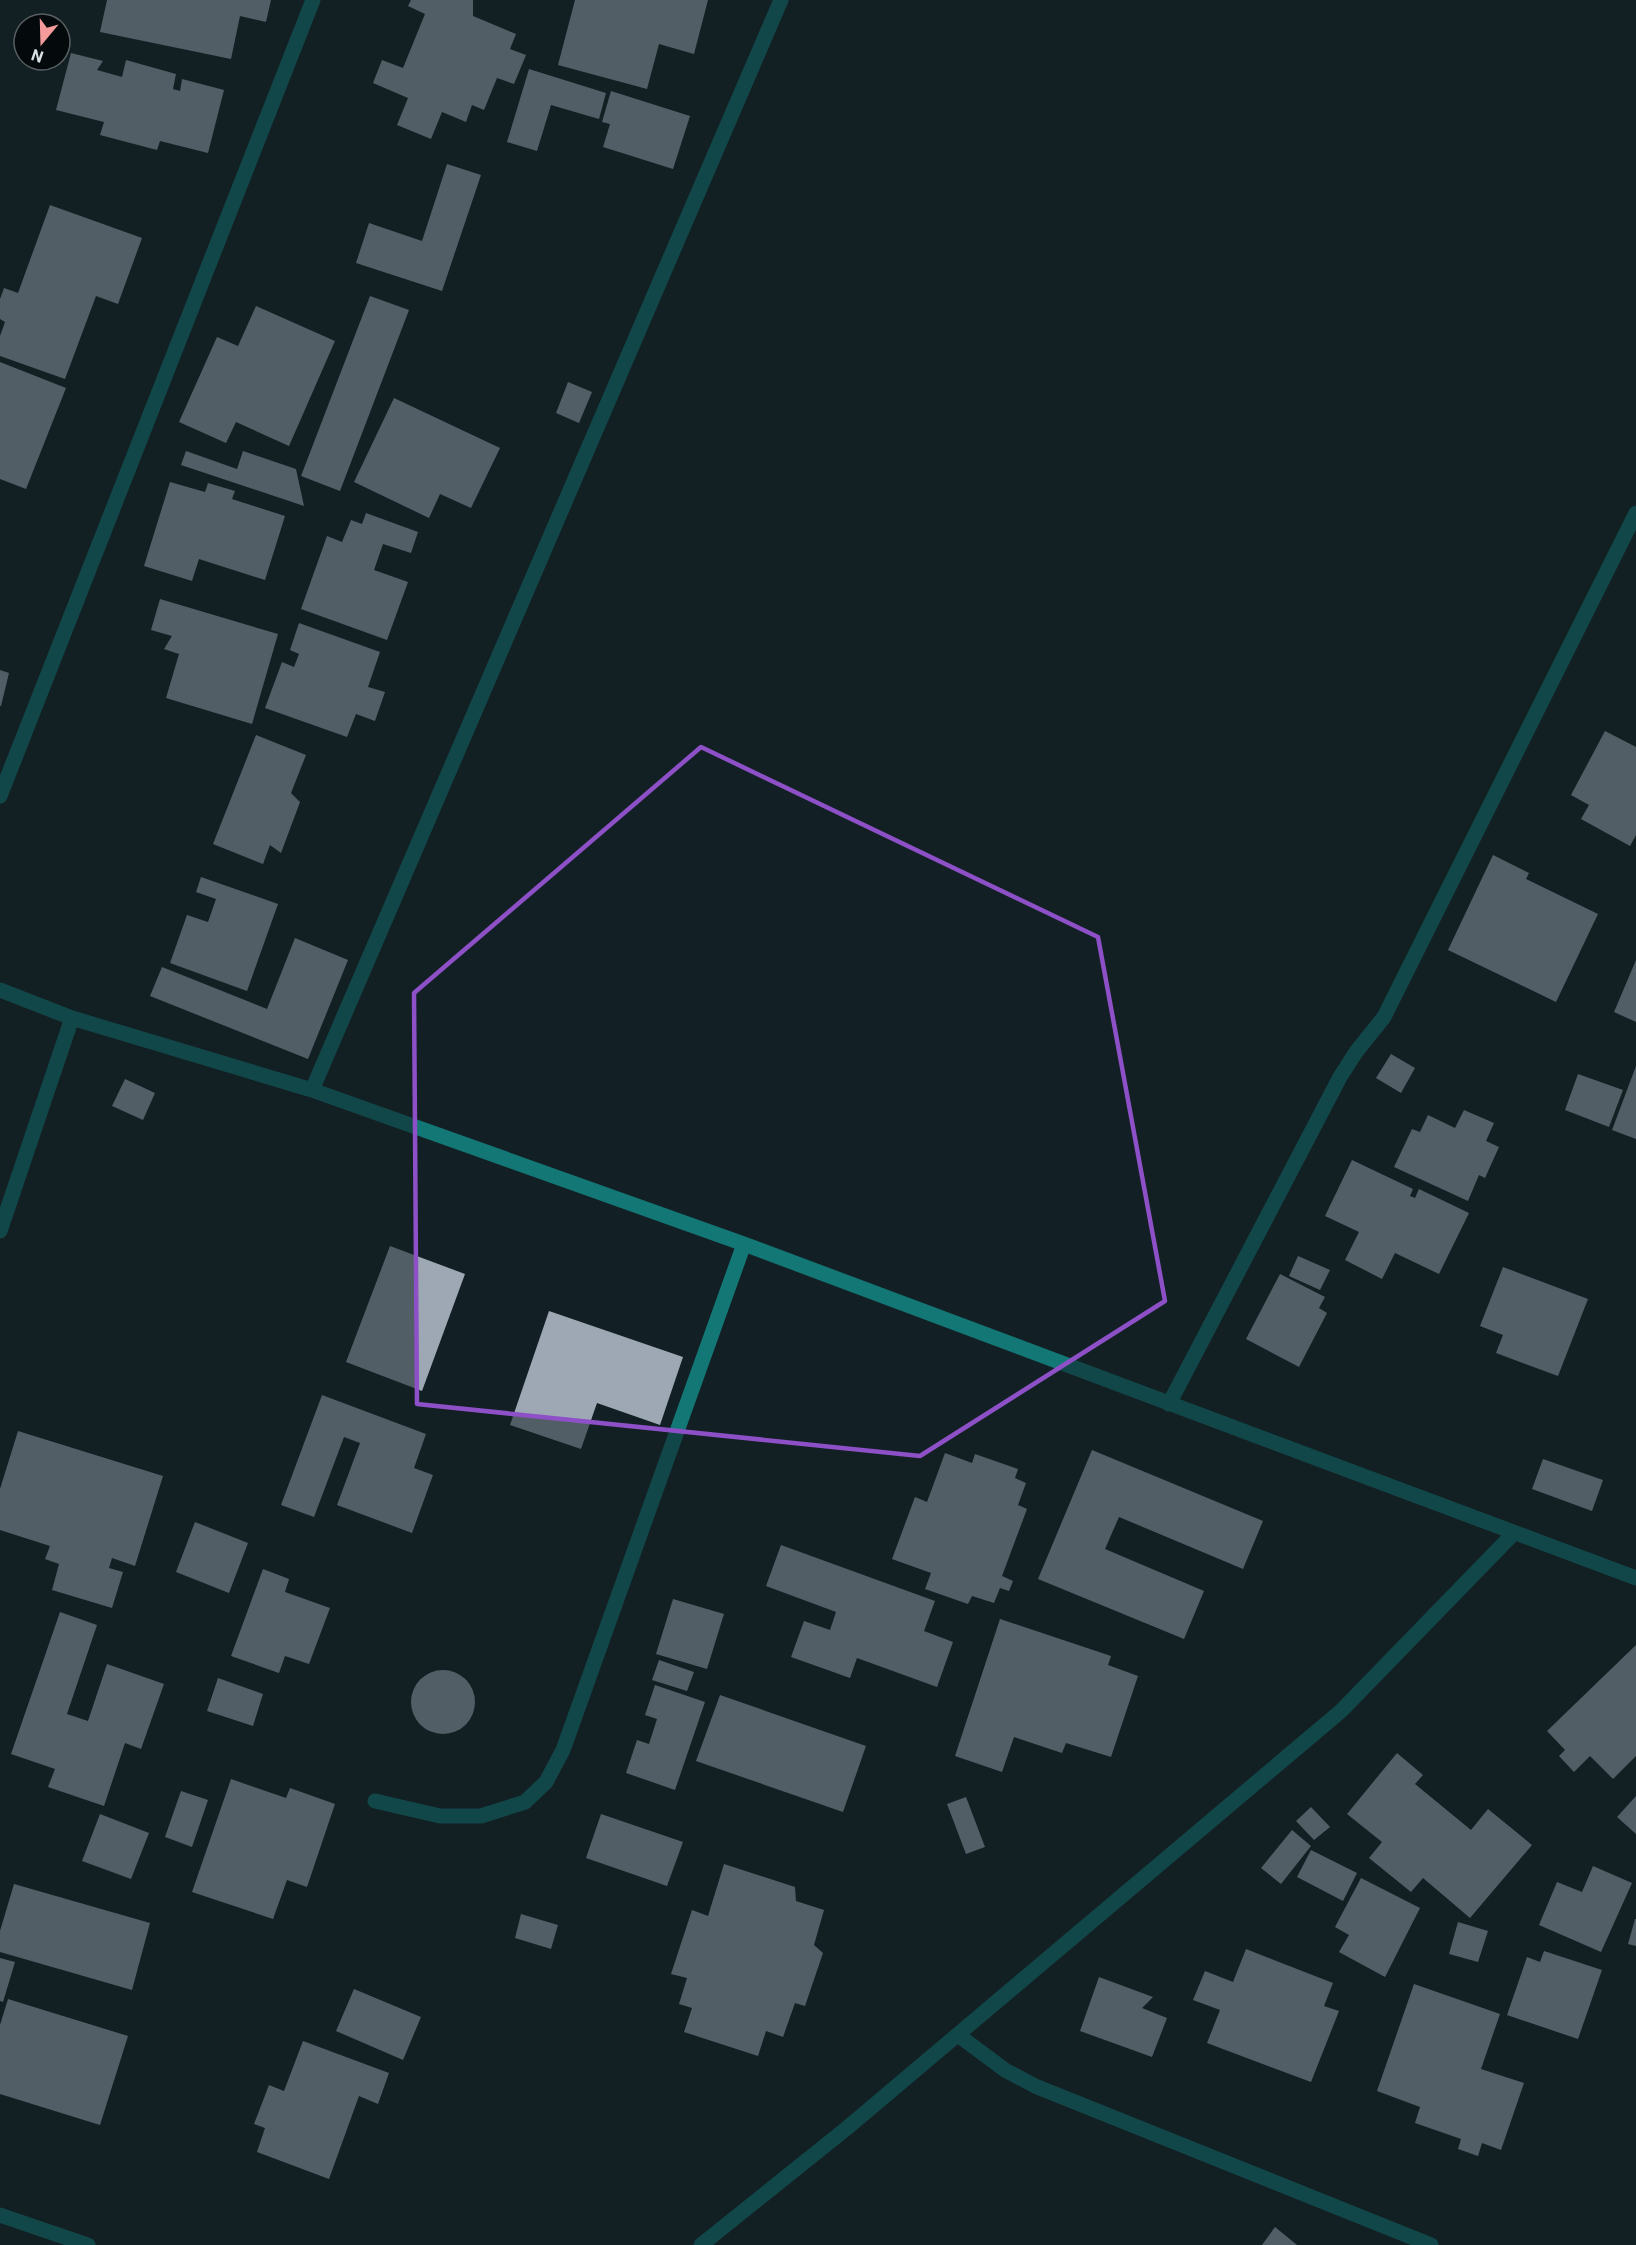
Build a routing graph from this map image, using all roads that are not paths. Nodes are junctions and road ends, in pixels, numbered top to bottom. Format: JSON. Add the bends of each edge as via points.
{"nodes":[{"id":1,"x":313,"y":0,"type":"edge"},
{"id":2,"x":781,"y":0,"type":"edge"},
{"id":3,"x":1636,"y":513,"type":"edge"},
{"id":4,"x":0,"y":796,"type":"edge"},
{"id":5,"x":0,"y":990,"type":"edge"},
{"id":6,"x":72,"y":1018,"type":"junction"},
{"id":7,"x":312,"y":1090,"type":"junction"},
{"id":8,"x":0,"y":1231,"type":"edge"},
{"id":9,"x":744,"y":1244,"type":"junction"},
{"id":10,"x":1169,"y":1404,"type":"junction"},
{"id":11,"x":1514,"y":1533,"type":"junction"},
{"id":12,"x":1634,"y":1574,"type":"edge"},
{"id":13,"x":375,"y":1801,"type":"dead end"},
{"id":14,"x":958,"y":2035,"type":"junction"},
{"id":15,"x":0,"y":2215,"type":"edge"},
{"id":16,"x":88,"y":2245,"type":"edge"},
{"id":17,"x":701,"y":2245,"type":"edge"},
{"id":18,"x":1431,"y":2245,"type":"edge"}],
"edges":[{"from":1,"to":4,"type":"street"},
{"from":2,"to":7,"type":"street"},
{"from":3,"to":10,"type":"street","via":[[1384,1017],[1340,1077]]},
{"from":5,"to":6,"type":"street"},
{"from":6,"to":7,"type":"street"},
{"from":6,"to":8,"type":"street"},
{"from":7,"to":9,"type":"street"},
{"from":9,"to":10,"type":"street"},
{"from":9,"to":13,"type":"street","via":[[563,1750],[546,1782],[525,1802],[481,1816],[440,1816]]},
{"from":10,"to":11,"type":"street"},
{"from":11,"to":12,"type":"street"},
{"from":11,"to":14,"type":"street","via":[[1341,1711]]},
{"from":14,"to":17,"type":"street"},
{"from":14,"to":18,"type":"street","via":[[1005,2070],[1035,2086]]},
{"from":15,"to":16,"type":"street"}]}
